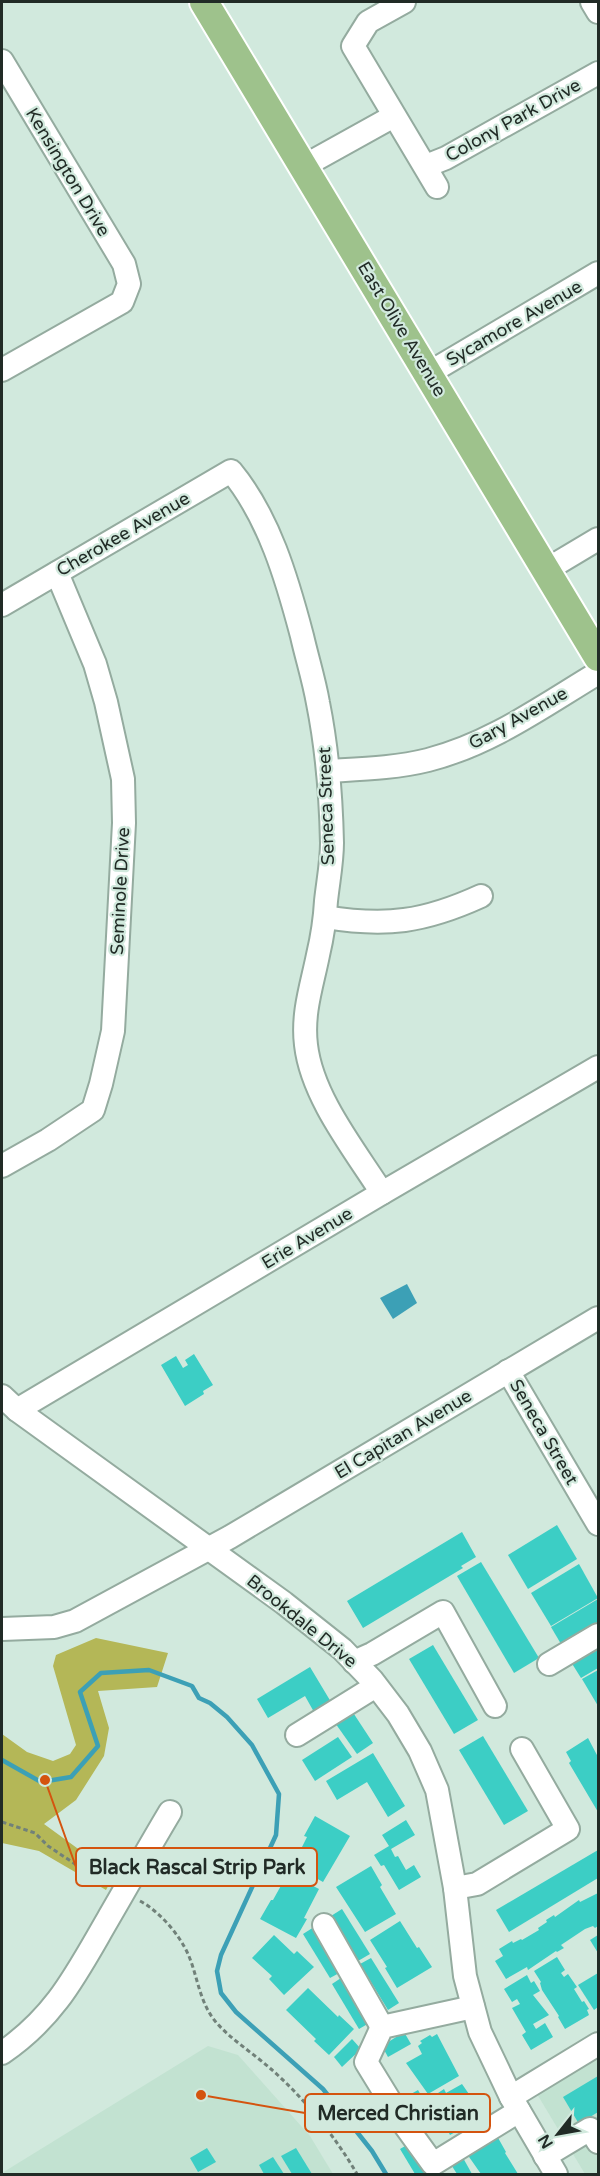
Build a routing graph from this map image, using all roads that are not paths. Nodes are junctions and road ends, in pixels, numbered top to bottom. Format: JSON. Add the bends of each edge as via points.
{"nodes":[{"id":1,"x":204,"y":2,"type":"edge"},
{"id":2,"x":404,"y":2,"type":"edge"},
{"id":3,"x":592,"y":2,"type":"edge"},
{"id":4,"x":598,"y":12,"type":"edge"},
{"id":5,"x":2,"y":61,"type":"edge"},
{"id":6,"x":598,"y":73,"type":"edge"},
{"id":7,"x":394,"y":116,"type":"junction"},
{"id":8,"x":304,"y":166,"type":"junction"},
{"id":9,"x":426,"y":166,"type":"junction"},
{"id":10,"x":437,"y":187,"type":"dead end"},
{"id":11,"x":598,"y":273,"type":"edge"},
{"id":12,"x":2,"y":370,"type":"edge"},
{"id":13,"x":429,"y":373,"type":"junction"},
{"id":14,"x":241,"y":483,"type":"joint"},
{"id":15,"x":598,"y":539,"type":"edge"},
{"id":16,"x":546,"y":570,"type":"junction"},
{"id":17,"x":57,"y":573,"type":"junction"},
{"id":18,"x":2,"y":605,"type":"edge"},
{"id":19,"x":598,"y":657,"type":"edge"},
{"id":20,"x":598,"y":673,"type":"edge"},
{"id":21,"x":328,"y":771,"type":"junction"},
{"id":22,"x":481,"y":896,"type":"dead end"},
{"id":23,"x":325,"y":917,"type":"junction"},
{"id":24,"x":598,"y":1067,"type":"edge"},
{"id":25,"x":2,"y":1166,"type":"edge"},
{"id":26,"x":382,"y":1193,"type":"junction"},
{"id":27,"x":598,"y":1318,"type":"edge"},
{"id":28,"x":508,"y":1371,"type":"junction"},
{"id":29,"x":9,"y":1403,"type":"edge"},
{"id":30,"x":598,"y":1524,"type":"edge"},
{"id":31,"x":208,"y":1548,"type":"junction"},
{"id":32,"x":2,"y":1629,"type":"edge"},
{"id":33,"x":598,"y":1635,"type":"edge"},
{"id":34,"x":354,"y":1662,"type":"junction"},
{"id":35,"x":549,"y":1665,"type":"dead end"},
{"id":36,"x":376,"y":1686,"type":"junction"},
{"id":37,"x":495,"y":1706,"type":"dead end"},
{"id":38,"x":297,"y":1735,"type":"dead end"},
{"id":39,"x":522,"y":1749,"type":"dead end"},
{"id":40,"x":170,"y":1812,"type":"dead end"},
{"id":41,"x":455,"y":1888,"type":"junction"},
{"id":42,"x":324,"y":1925,"type":"dead end"},
{"id":43,"x":473,"y":2007,"type":"junction"},
{"id":44,"x":382,"y":2027,"type":"junction"},
{"id":45,"x":598,"y":2044,"type":"edge"},
{"id":46,"x":2,"y":2053,"type":"edge"},
{"id":47,"x":515,"y":2104,"type":"junction"},
{"id":48,"x":596,"y":2132,"type":"edge"},
{"id":49,"x":551,"y":2165,"type":"edge"},
{"id":50,"x":436,"y":2169,"type":"edge"}],
"edges":[{"from":1,"to":8,"type":"main road","name":"East Olive Avenue"},
{"from":2,"to":7,"type":"street","name":"Colony Park Drive","via":[[368,22],[353,46]]},
{"from":3,"to":4,"type":"street"},
{"from":5,"to":12,"type":"street","name":"Kensington Drive","via":[[124,264],[129,284],[122,302]]},
{"from":6,"to":9,"type":"street","name":"Colony Park Drive"},
{"from":7,"to":8,"type":"street"},
{"from":7,"to":9,"type":"street","name":"Colony Park Drive"},
{"from":8,"to":13,"type":"main road","name":"East Olive Avenue"},
{"from":9,"to":10,"type":"street","name":"Colony Park Drive"},
{"from":11,"to":13,"type":"street","name":"Sycamore Avenue"},
{"from":13,"to":16,"type":"main road","name":"East Olive Avenue"},
{"from":14,"to":17,"type":"street","name":"Cherokee Avenue","via":[[231,471]]},
{"from":14,"to":21,"type":"street","name":"Seneca Street","via":[[291,593],[318,703]]},
{"from":15,"to":16,"type":"street"},
{"from":16,"to":19,"type":"main road","name":"East Olive Avenue"},
{"from":17,"to":18,"type":"street","name":"Cherokee Avenue"},
{"from":17,"to":25,"type":"street","name":"Seminole Drive","via":[[95,664],[123,779],[113,1031],[93,1110]]},
{"from":20,"to":21,"type":"street","name":"Gary Avenue","via":[[516,723],[454,752],[382,767]]},
{"from":21,"to":23,"type":"street","name":"Seneca Street","via":[[332,845]]},
{"from":22,"to":23,"type":"street","via":[[431,915],[389,923]]},
{"from":23,"to":26,"type":"street","name":"Seneca Street","via":[[305,1017],[306,1045],[326,1104]]},
{"from":24,"to":26,"type":"street","name":"Erie Avenue"},
{"from":26,"to":29,"type":"street","name":"Erie Avenue"},
{"from":27,"to":28,"type":"street","name":"El Capitan Avenue"},
{"from":28,"to":30,"type":"street","name":"Seneca Street"},
{"from":28,"to":31,"type":"street","name":"El Capitan Avenue"},
{"from":29,"to":31,"type":"street","name":"Brookdale Drive"},
{"from":31,"to":32,"type":"street","name":"El Capitan Avenue","via":[[75,1621],[54,1627]]},
{"from":31,"to":34,"type":"street","name":"Brookdale Drive","via":[[284,1603]]},
{"from":33,"to":35,"type":"street"},
{"from":34,"to":36,"type":"street","name":"Brookdale Drive"},
{"from":34,"to":37,"type":"street","via":[[442,1612]]},
{"from":36,"to":38,"type":"street"},
{"from":36,"to":41,"type":"street","name":"Brookdale Drive","via":[[420,1751],[437,1790]]},
{"from":39,"to":41,"type":"street","via":[[567,1829],[477,1884]]},
{"from":40,"to":46,"type":"street","via":[[66,1992],[43,2019]]},
{"from":41,"to":43,"type":"street","name":"Brookdale Drive","via":[[465,1976]]},
{"from":42,"to":44,"type":"street"},
{"from":43,"to":44,"type":"street"},
{"from":43,"to":47,"type":"street","name":"Brookdale Drive","via":[[480,2032]]},
{"from":44,"to":50,"type":"street","via":[[366,2062]]},
{"from":45,"to":47,"type":"street"},
{"from":47,"to":49,"type":"street","name":"Brookdale Drive"},
{"from":47,"to":50,"type":"street"},
{"from":48,"to":49,"type":"street"}]}
